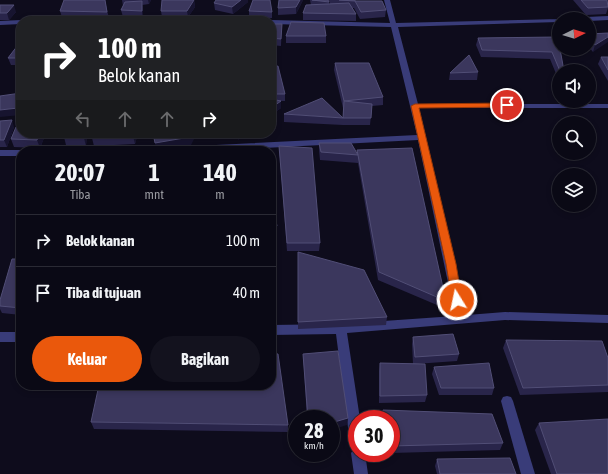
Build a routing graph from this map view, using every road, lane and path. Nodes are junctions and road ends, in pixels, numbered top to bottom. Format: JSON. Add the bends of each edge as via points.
{"nodes":[{"id":1,"x":387,"y":0,"type":"edge"},
{"id":2,"x":608,"y":18,"type":"edge"},
{"id":3,"x":596,"y":19,"type":"edge"},
{"id":4,"x":552,"y":20,"type":"edge"},
{"id":5,"x":16,"y":22,"type":"edge"},
{"id":6,"x":276,"y":22,"type":"edge"},
{"id":7,"x":0,"y":23,"type":"edge"},
{"id":8,"x":394,"y":25,"type":"junction"},
{"id":9,"x":415,"y":106,"type":"junction"},
{"id":10,"x":608,"y":106,"type":"edge"},
{"id":11,"x":421,"y":137,"type":"junction"},
{"id":12,"x":251,"y":146,"type":"edge"},
{"id":13,"x":0,"y":153,"type":"edge"},
{"id":14,"x":16,"y":153,"type":"edge"},
{"id":15,"x":608,"y":319,"type":"edge"},
{"id":16,"x":462,"y":320,"type":"junction"},
{"id":17,"x":341,"y":329,"type":"junction"},
{"id":18,"x":276,"y":330,"type":"edge"},
{"id":19,"x":16,"y":337,"type":"edge"},
{"id":20,"x":0,"y":338,"type":"edge"},
{"id":21,"x":507,"y":401,"type":"dead end"},
{"id":22,"x":352,"y":410,"type":"edge"},
{"id":23,"x":359,"y":462,"type":"edge"},
{"id":24,"x":361,"y":474,"type":"edge"},
{"id":25,"x":528,"y":474,"type":"edge"}],
"edges":[{"from":1,"to":8,"type":"street"},
{"from":2,"to":3,"type":"street"},
{"from":4,"to":8,"type":"street"},
{"from":5,"to":7,"type":"street"},
{"from":6,"to":8,"type":"street"},
{"from":8,"to":9,"type":"street"},
{"from":9,"to":10,"type":"street"},
{"from":9,"to":11,"type":"street"},
{"from":11,"to":12,"type":"street"},
{"from":11,"to":16,"type":"street"},
{"from":13,"to":14,"type":"street"},
{"from":15,"to":16,"type":"street","via":[[505,316]]},
{"from":16,"to":17,"type":"street"},
{"from":17,"to":18,"type":"street"},
{"from":17,"to":22,"type":"street"},
{"from":19,"to":20,"type":"street"},
{"from":21,"to":25,"type":"street"},
{"from":23,"to":24,"type":"street"}]}
